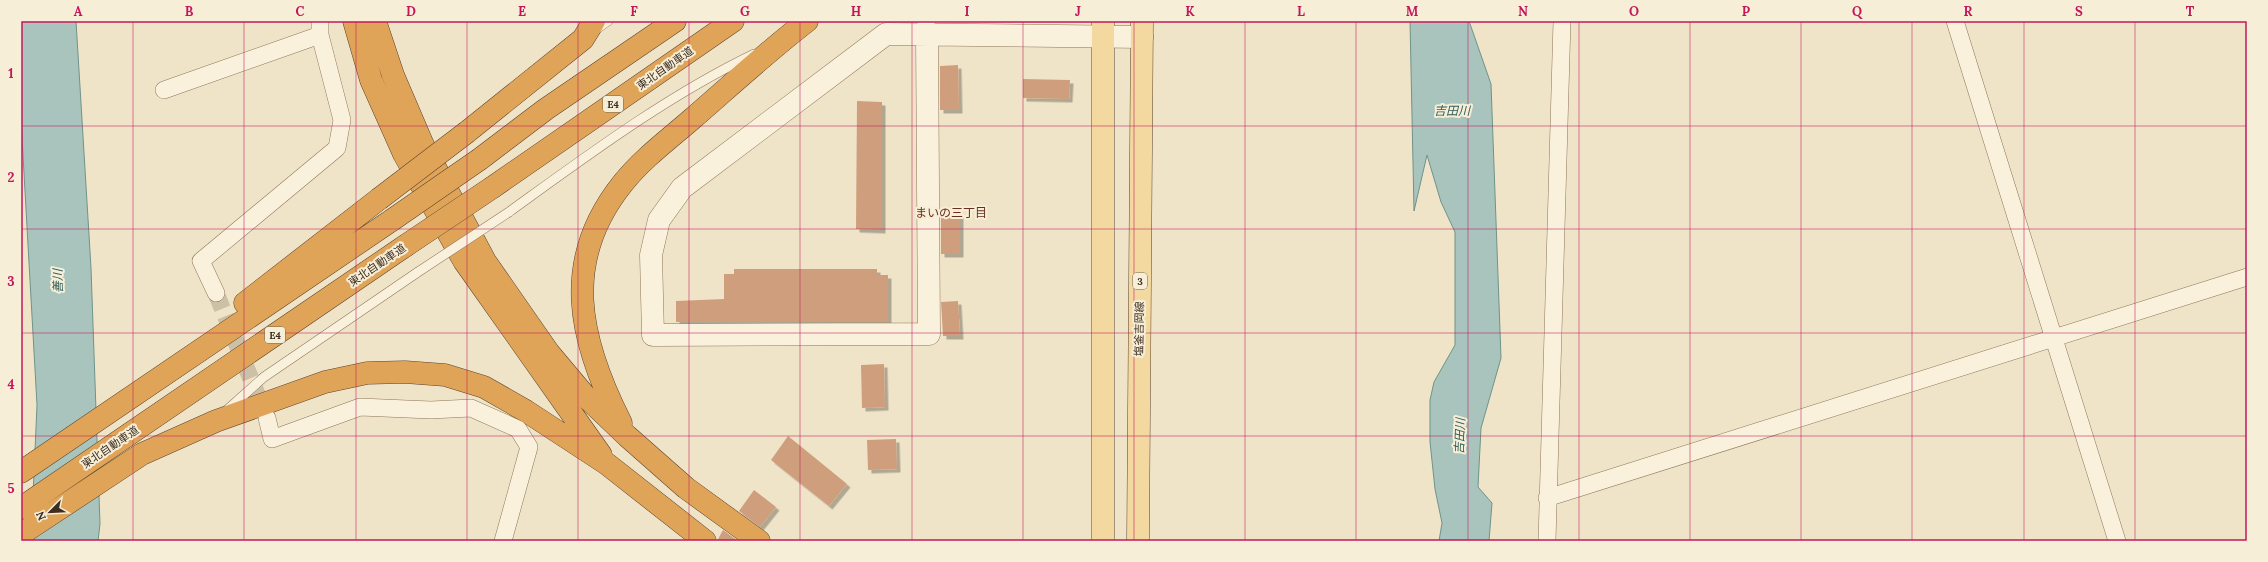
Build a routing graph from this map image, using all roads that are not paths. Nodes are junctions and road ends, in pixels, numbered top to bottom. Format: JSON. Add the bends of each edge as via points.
{"nodes":[{"id":1,"x":354,"y":21,"type":"edge"},
{"id":2,"x":375,"y":21,"type":"edge"},
{"id":3,"x":608,"y":21,"type":"edge"},
{"id":4,"x":675,"y":21,"type":"edge"},
{"id":5,"x":733,"y":21,"type":"edge"},
{"id":6,"x":807,"y":21,"type":"edge"},
{"id":7,"x":1562,"y":21,"type":"edge"},
{"id":8,"x":1955,"y":21,"type":"edge"},
{"id":9,"x":320,"y":28,"type":"edge"},
{"id":10,"x":926,"y":28,"type":"edge"},
{"id":11,"x":1103,"y":29,"type":"edge"},
{"id":12,"x":1142,"y":29,"type":"edge"},
{"id":13,"x":588,"y":30,"type":"edge"},
{"id":14,"x":783,"y":40,"type":"junction"},
{"id":15,"x":164,"y":90,"type":"dead end"},
{"id":16,"x":2247,"y":277,"type":"edge"},
{"id":17,"x":216,"y":294,"type":"tunnel mouth"},
{"id":18,"x":2054,"y":340,"type":"junction"},
{"id":19,"x":140,"y":392,"type":"junction"},
{"id":20,"x":267,"y":418,"type":"tunnel mouth"},
{"id":21,"x":216,"y":421,"type":"junction"},
{"id":22,"x":627,"y":436,"type":"junction"},
{"id":23,"x":607,"y":464,"type":"junction"},
{"id":24,"x":21,"y":472,"type":"edge"},
{"id":25,"x":1547,"y":498,"type":"junction"},
{"id":26,"x":21,"y":508,"type":"edge"},
{"id":27,"x":21,"y":534,"type":"edge"},
{"id":28,"x":503,"y":541,"type":"edge"},
{"id":29,"x":705,"y":541,"type":"edge"},
{"id":30,"x":759,"y":541,"type":"edge"},
{"id":31,"x":1103,"y":541,"type":"edge"},
{"id":32,"x":1138,"y":541,"type":"edge"},
{"id":33,"x":1547,"y":541,"type":"edge"},
{"id":34,"x":2117,"y":541,"type":"edge"}],
"edges":[{"from":1,"to":23,"type":"highway","via":[[374,86],[404,154],[464,261]]},
{"from":2,"to":22,"type":"highway","via":[[393,75],[423,145],[484,261],[549,353],[586,397]]},
{"from":3,"to":13,"type":"lane"},
{"from":4,"to":19,"type":"highway","bridge":true,"via":[[546,109],[480,159]]},
{"from":5,"to":26,"type":"highway","name":"東北自動車道","number":"E4","bridge":true},
{"from":6,"to":14,"type":"highway"},
{"from":7,"to":25,"type":"street"},
{"from":8,"to":18,"type":"street"},
{"from":9,"to":15,"type":"street"},
{"from":9,"to":17,"type":"street","via":[[342,120],[337,148],[201,261]]},
{"from":10,"to":10,"type":"street","via":[[886,34],[682,188],[659,220],[651,255],[653,335],[929,334]]},
{"from":10,"to":11,"type":"street"},
{"from":11,"to":12,"type":"street"},
{"from":11,"to":31,"type":"main road"},
{"from":12,"to":32,"type":"main road","name":"塩釜吉岡線","number":"3"},
{"from":13,"to":19,"type":"highway","bridge":true,"via":[[467,132],[195,341]]},
{"from":14,"to":21,"type":"lane","bridge":true,"via":[[712,74],[597,148],[509,212],[264,377]]},
{"from":14,"to":22,"type":"highway","via":[[624,182],[604,211],[589,245],[582,281],[582,307],[590,352],[604,391]]},
{"from":16,"to":18,"type":"street"},
{"from":18,"to":25,"type":"street"},
{"from":18,"to":34,"type":"street"},
{"from":19,"to":24,"type":"highway"},
{"from":20,"to":28,"type":"street","via":[[272,439],[360,407],[430,410],[471,408],[518,429],[529,447]]},
{"from":21,"to":23,"type":"highway","via":[[325,382],[367,373],[445,375],[484,387]]},
{"from":21,"to":27,"type":"highway","via":[[142,454]]},
{"from":22,"to":30,"type":"highway","via":[[686,488]]},
{"from":23,"to":29,"type":"highway"},
{"from":25,"to":33,"type":"street"}]}
